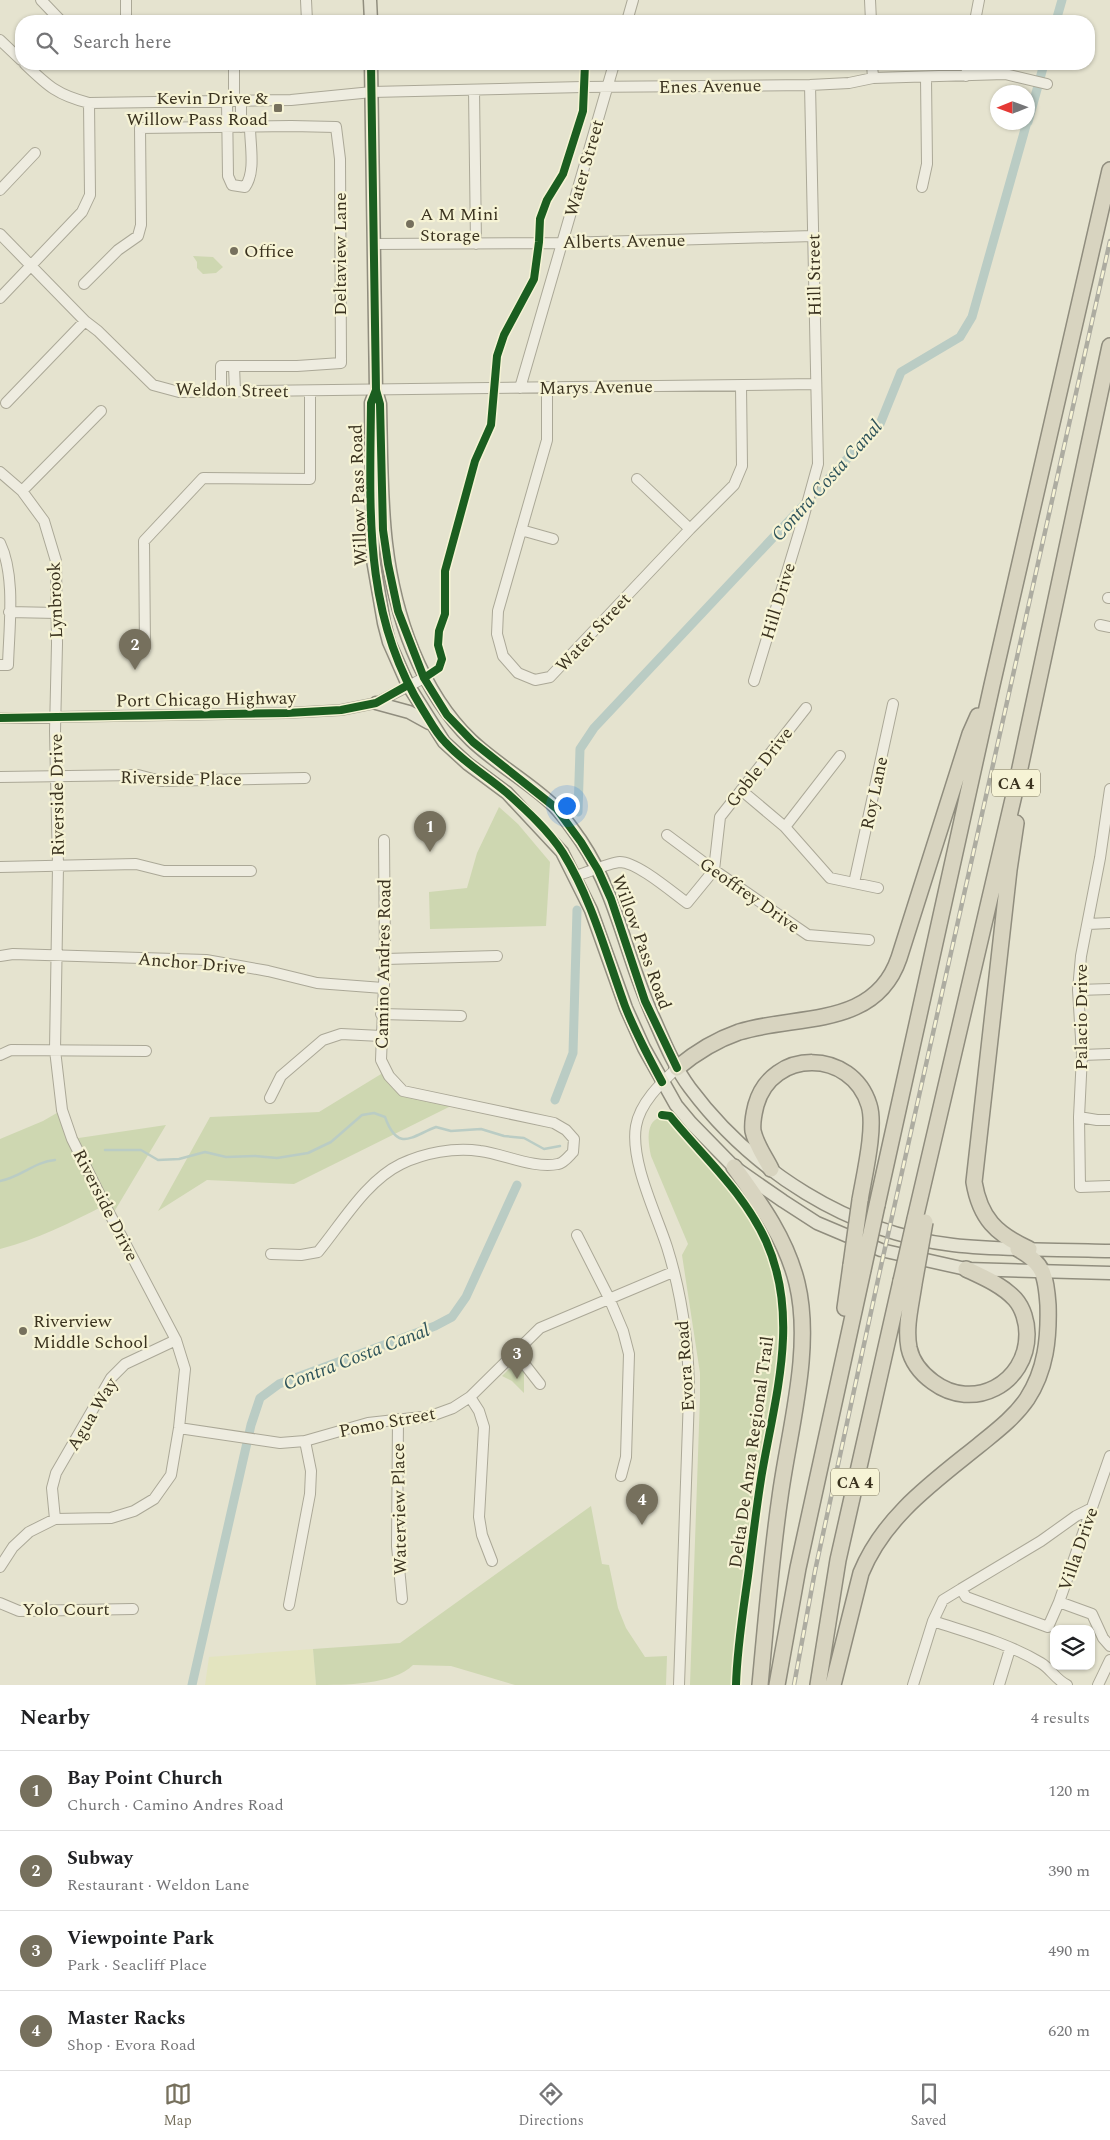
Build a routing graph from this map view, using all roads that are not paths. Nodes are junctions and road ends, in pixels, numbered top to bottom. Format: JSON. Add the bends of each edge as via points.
{"nodes":[{"id":1,"x":41,"y":0,"type":"edge"},
{"id":2,"x":126,"y":0,"type":"edge"},
{"id":3,"x":306,"y":0,"type":"edge"},
{"id":4,"x":370,"y":0,"type":"edge"},
{"id":5,"x":634,"y":0,"type":"edge"},
{"id":6,"x":870,"y":0,"type":"edge"},
{"id":7,"x":979,"y":0,"type":"edge"},
{"id":8,"x":55,"y":15,"type":"edge"},
{"id":9,"x":126,"y":15,"type":"edge"},
{"id":10,"x":306,"y":15,"type":"edge"},
{"id":11,"x":371,"y":15,"type":"edge"},
{"id":12,"x":629,"y":15,"type":"edge"},
{"id":13,"x":871,"y":15,"type":"edge"},
{"id":14,"x":977,"y":15,"type":"edge"},
{"id":15,"x":0,"y":40,"type":"edge"},
{"id":16,"x":15,"y":54,"type":"edge"},
{"id":17,"x":31,"y":70,"type":"edge"},
{"id":18,"x":234,"y":70,"type":"edge"},
{"id":19,"x":371,"y":70,"type":"edge"},
{"id":20,"x":612,"y":70,"type":"edge"},
{"id":21,"x":872,"y":70,"type":"edge"},
{"id":22,"x":967,"y":70,"type":"edge"},
{"id":23,"x":966,"y":76,"type":"junction"},
{"id":24,"x":873,"y":78,"type":"junction"},
{"id":25,"x":926,"y":78,"type":"junction"},
{"id":26,"x":1047,"y":84,"type":"dead end"},
{"id":27,"x":810,"y":85,"type":"junction"},
{"id":28,"x":607,"y":87,"type":"junction"},
{"id":29,"x":474,"y":90,"type":"junction"},
{"id":30,"x":372,"y":92,"type":"junction"},
{"id":31,"x":234,"y":101,"type":"junction"},
{"id":32,"x":89,"y":103,"type":"junction"},
{"id":33,"x":238,"y":127,"type":"junction"},
{"id":34,"x":35,"y":153,"type":"dead end"},
{"id":35,"x":1110,"y":170,"type":"edge"},
{"id":36,"x":922,"y":187,"type":"dead end"},
{"id":37,"x":0,"y":190,"type":"edge"},
{"id":38,"x":0,"y":234,"type":"edge"},
{"id":39,"x":813,"y":236,"type":"junction"},
{"id":40,"x":562,"y":243,"type":"junction"},
{"id":41,"x":374,"y":244,"type":"junction"},
{"id":42,"x":476,"y":244,"type":"junction"},
{"id":43,"x":32,"y":265,"type":"junction"},
{"id":44,"x":84,"y":284,"type":"dead end"},
{"id":45,"x":0,"y":298,"type":"edge"},
{"id":46,"x":86,"y":321,"type":"junction"},
{"id":47,"x":1110,"y":346,"type":"edge"},
{"id":48,"x":234,"y":366,"type":"junction"},
{"id":49,"x":816,"y":384,"type":"junction"},
{"id":50,"x":740,"y":386,"type":"junction"},
{"id":51,"x":520,"y":388,"type":"junction"},
{"id":52,"x":547,"y":388,"type":"junction"},
{"id":53,"x":376,"y":390,"type":"junction"},
{"id":54,"x":310,"y":391,"type":"junction"},
{"id":55,"x":221,"y":392,"type":"junction"},
{"id":56,"x":235,"y":392,"type":"junction"},
{"id":57,"x":6,"y":403,"type":"dead end"},
{"id":58,"x":101,"y":411,"type":"dead end"},
{"id":59,"x":818,"y":464,"type":"joint"},
{"id":60,"x":0,"y":472,"type":"edge"},
{"id":61,"x":637,"y":480,"type":"dead end"},
{"id":62,"x":22,"y":492,"type":"junction"},
{"id":63,"x":690,"y":528,"type":"junction"},
{"id":64,"x":521,"y":530,"type":"junction"},
{"id":65,"x":553,"y":539,"type":"dead end"},
{"id":66,"x":0,"y":543,"type":"edge"},
{"id":67,"x":9,"y":612,"type":"junction"},
{"id":68,"x":57,"y":613,"type":"junction"},
{"id":69,"x":145,"y":646,"type":"dead end"},
{"id":70,"x":0,"y":665,"type":"edge"},
{"id":71,"x":424,"y":678,"type":"junction"},
{"id":72,"x":754,"y":681,"type":"dead end"},
{"id":73,"x":408,"y":685,"type":"junction"},
{"id":74,"x":992,"y":685,"type":"junction"},
{"id":75,"x":376,"y":703,"type":"junction"},
{"id":76,"x":893,"y":704,"type":"dead end"},
{"id":77,"x":806,"y":708,"type":"dead end"},
{"id":78,"x":56,"y":717,"type":"junction"},
{"id":79,"x":0,"y":718,"type":"edge"},
{"id":80,"x":432,"y":724,"type":"junction"},
{"id":81,"x":840,"y":756,"type":"dead end"},
{"id":82,"x":0,"y":777,"type":"edge"},
{"id":83,"x":56,"y":778,"type":"junction"},
{"id":84,"x":305,"y":778,"type":"dead end"},
{"id":85,"x":1017,"y":782,"type":"junction"},
{"id":86,"x":741,"y":790,"type":"junction"},
{"id":87,"x":1110,"y":791,"type":"edge"},
{"id":88,"x":785,"y":828,"type":"junction"},
{"id":89,"x":667,"y":835,"type":"dead end"},
{"id":90,"x":384,"y":840,"type":"dead end"},
{"id":91,"x":1105,"y":858,"type":"edge"},
{"id":92,"x":58,"y":866,"type":"junction"},
{"id":93,"x":0,"y":867,"type":"edge"},
{"id":94,"x":598,"y":870,"type":"junction"},
{"id":95,"x":714,"y":870,"type":"junction"},
{"id":96,"x":251,"y":871,"type":"dead end"},
{"id":97,"x":575,"y":876,"type":"junction"},
{"id":98,"x":854,"y":883,"type":"junction"},
{"id":99,"x":878,"y":888,"type":"dead end"},
{"id":100,"x":1110,"y":923,"type":"edge"},
{"id":101,"x":1088,"y":924,"type":"junction"},
{"id":102,"x":869,"y":940,"type":"dead end"},
{"id":103,"x":0,"y":956,"type":"edge"},
{"id":104,"x":57,"y":956,"type":"junction"},
{"id":105,"x":497,"y":956,"type":"dead end"},
{"id":106,"x":384,"y":959,"type":"junction"},
{"id":107,"x":382,"y":988,"type":"junction"},
{"id":108,"x":1110,"y":989,"type":"edge"},
{"id":109,"x":1078,"y":990,"type":"junction"},
{"id":110,"x":382,"y":1014,"type":"junction"},
{"id":111,"x":461,"y":1016,"type":"dead end"},
{"id":112,"x":380,"y":1036,"type":"junction"},
{"id":113,"x":55,"y":1050,"type":"junction"},
{"id":114,"x":146,"y":1051,"type":"dead end"},
{"id":115,"x":1110,"y":1054,"type":"edge"},
{"id":116,"x":0,"y":1055,"type":"edge"},
{"id":117,"x":1082,"y":1055,"type":"junction"},
{"id":118,"x":677,"y":1068,"type":"junction"},
{"id":119,"x":662,"y":1082,"type":"junction"},
{"id":120,"x":270,"y":1098,"type":"dead end"},
{"id":121,"x":1079,"y":1117,"type":"junction"},
{"id":122,"x":1110,"y":1120,"type":"edge"},
{"id":123,"x":734,"y":1167,"type":"junction"},
{"id":124,"x":772,"y":1169,"type":"junction"},
{"id":125,"x":1110,"y":1186,"type":"edge"},
{"id":126,"x":577,"y":1235,"type":"dead end"},
{"id":127,"x":1023,"y":1249,"type":"junction"},
{"id":128,"x":1110,"y":1250,"type":"edge"},
{"id":129,"x":271,"y":1254,"type":"dead end"},
{"id":130,"x":857,"y":1267,"type":"junction"},
{"id":131,"x":966,"y":1269,"type":"junction"},
{"id":132,"x":674,"y":1272,"type":"junction"},
{"id":133,"x":1044,"y":1273,"type":"junction"},
{"id":134,"x":1110,"y":1273,"type":"edge"},
{"id":135,"x":908,"y":1283,"type":"junction"},
{"id":136,"x":609,"y":1298,"type":"junction"},
{"id":137,"x":176,"y":1340,"type":"junction"},
{"id":138,"x":515,"y":1352,"type":"junction"},
{"id":139,"x":540,"y":1384,"type":"dead end"},
{"id":140,"x":470,"y":1396,"type":"junction"},
{"id":141,"x":398,"y":1419,"type":"junction"},
{"id":142,"x":180,"y":1428,"type":"junction"},
{"id":143,"x":305,"y":1441,"type":"junction"},
{"id":144,"x":1110,"y":1456,"type":"edge"},
{"id":145,"x":621,"y":1476,"type":"dead end"},
{"id":146,"x":1092,"y":1508,"type":"junction"},
{"id":147,"x":55,"y":1519,"type":"junction"},
{"id":148,"x":492,"y":1561,"type":"dead end"},
{"id":149,"x":0,"y":1567,"type":"edge"},
{"id":150,"x":961,"y":1590,"type":"junction"},
{"id":151,"x":402,"y":1599,"type":"dead end"},
{"id":152,"x":1059,"y":1602,"type":"junction"},
{"id":153,"x":0,"y":1603,"type":"edge"},
{"id":154,"x":289,"y":1604,"type":"dead end"},
{"id":155,"x":134,"y":1609,"type":"dead end"},
{"id":156,"x":934,"y":1621,"type":"junction"},
{"id":157,"x":1110,"y":1646,"type":"edge"},
{"id":158,"x":1010,"y":1649,"type":"junction"},
{"id":159,"x":1110,"y":1660,"type":"edge"},
{"id":160,"x":679,"y":1685,"type":"edge"},
{"id":161,"x":760,"y":1685,"type":"edge"},
{"id":162,"x":777,"y":1685,"type":"edge"},
{"id":163,"x":818,"y":1685,"type":"edge"},
{"id":164,"x":833,"y":1685,"type":"edge"},
{"id":165,"x":913,"y":1685,"type":"edge"},
{"id":166,"x":1000,"y":1685,"type":"edge"},
{"id":167,"x":1067,"y":1685,"type":"edge"},
{"id":168,"x":1098,"y":1685,"type":"edge"}],
"edges":[{"from":1,"to":8,"type":"street"},
{"from":2,"to":9,"type":"street"},
{"from":3,"to":10,"type":"street"},
{"from":4,"to":11,"type":"main road"},
{"from":5,"to":12,"type":"street"},
{"from":6,"to":13,"type":"street"},
{"from":7,"to":14,"type":"street"},
{"from":15,"to":16,"type":"street"},
{"from":17,"to":32,"type":"street","name":"Enes Avenue","via":[[50,88],[67,98]]},
{"from":18,"to":31,"type":"street"},
{"from":19,"to":30,"type":"main road","name":"Willow Pass Road"},
{"from":20,"to":28,"type":"street","name":"Water Street"},
{"from":21,"to":24,"type":"street"},
{"from":22,"to":23,"type":"street"},
{"from":23,"to":25,"type":"street","name":"Enes Avenue"},
{"from":23,"to":26,"type":"street","name":"Enes Avenue","via":[[1005,74]]},
{"from":24,"to":25,"type":"street","name":"Enes Avenue"},
{"from":24,"to":27,"type":"street","name":"Enes Avenue"},
{"from":25,"to":36,"type":"street","via":[[927,164]]},
{"from":27,"to":28,"type":"street","name":"Enes Avenue"},
{"from":27,"to":39,"type":"street","name":"Hill Street"},
{"from":28,"to":29,"type":"street","name":"Enes Avenue"},
{"from":28,"to":40,"type":"street","name":"Water Street"},
{"from":29,"to":30,"type":"street","name":"Enes Avenue"},
{"from":29,"to":42,"type":"street"},
{"from":30,"to":31,"type":"street","name":"Enes Avenue","via":[[291,100]]},
{"from":30,"to":41,"type":"main road","name":"Willow Pass Road"},
{"from":31,"to":32,"type":"street","name":"Enes Avenue"},
{"from":31,"to":33,"type":"street"},
{"from":31,"to":33,"type":"street"},
{"from":32,"to":43,"type":"street","via":[[90,195],[82,212]]},
{"from":33,"to":33,"type":"street","via":[[228,176],[232,185],[240,188],[249,182],[251,172]]},
{"from":33,"to":44,"type":"street","via":[[140,128],[141,225],[138,236],[118,250]]},
{"from":33,"to":48,"type":"street","name":"Deltaview Lane","via":[[336,127],[340,159],[340,363]]},
{"from":34,"to":37,"type":"street"},
{"from":35,"to":74,"type":"highway","number":"CA 4"},
{"from":38,"to":43,"type":"street","name":"Weldon Street"},
{"from":39,"to":40,"type":"street","name":"Alberts Avenue"},
{"from":39,"to":49,"type":"street","name":"Hill Street"},
{"from":40,"to":42,"type":"street","name":"Alberts Avenue"},
{"from":40,"to":51,"type":"street","name":"Water Street"},
{"from":41,"to":42,"type":"street","name":"Alberts Avenue"},
{"from":41,"to":53,"type":"main road","name":"Willow Pass Road"},
{"from":43,"to":45,"type":"street"},
{"from":43,"to":46,"type":"street","name":"Weldon Street"},
{"from":46,"to":55,"type":"street","name":"Weldon Street","via":[[153,385],[179,392]]},
{"from":46,"to":57,"type":"street"},
{"from":47,"to":85,"type":"highway","number":"CA 4"},
{"from":48,"to":55,"type":"street","name":"Deltaview Lane","via":[[222,366]]},
{"from":48,"to":56,"type":"street"},
{"from":49,"to":50,"type":"street","name":"Marys Avenue"},
{"from":49,"to":59,"type":"street","name":"Hill Street"},
{"from":50,"to":52,"type":"street","name":"Marys Avenue"},
{"from":50,"to":63,"type":"street","name":"Water Street","via":[[742,466],[734,485]]},
{"from":51,"to":52,"type":"street","name":"Marys Avenue"},
{"from":51,"to":53,"type":"street","name":"Marys Avenue"},
{"from":52,"to":64,"type":"street","name":"Water Street","via":[[547,440]]},
{"from":53,"to":54,"type":"street","name":"Weldon Street"},
{"from":53,"to":71,"type":"main road","name":"Willow Pass Road","via":[[380,404],[383,530],[388,564],[398,611]]},
{"from":53,"to":73,"type":"main road","name":"Willow Pass Road","via":[[370,403],[373,560],[389,642]]},
{"from":54,"to":56,"type":"street","name":"Weldon Street"},
{"from":54,"to":69,"type":"street","via":[[310,479],[203,478],[144,541]]},
{"from":55,"to":56,"type":"street","name":"Weldon Street"},
{"from":58,"to":62,"type":"street"},
{"from":59,"to":72,"type":"street","name":"Hill Drive"},
{"from":60,"to":62,"type":"street","name":"Lynbrook"},
{"from":61,"to":63,"type":"street"},
{"from":62,"to":68,"type":"street","name":"Lynbrook","via":[[44,521],[56,561]]},
{"from":63,"to":64,"type":"street","name":"Water Street","via":[[550,677],[535,680],[518,673],[503,656],[497,634],[498,611]]},
{"from":64,"to":65,"type":"street"},
{"from":66,"to":67,"type":"street","via":[[8,565]]},
{"from":67,"to":68,"type":"street"},
{"from":67,"to":70,"type":"street","via":[[8,665]]},
{"from":68,"to":78,"type":"street","name":"Lynbrook"},
{"from":71,"to":73,"type":"street","name":"Port Chicago Highway"},
{"from":71,"to":94,"type":"main road","name":"Willow Pass Road","via":[[447,715],[473,742],[556,808]]},
{"from":73,"to":75,"type":"street","name":"Port Chicago Highway"},
{"from":73,"to":80,"type":"main road","name":"Willow Pass Road"},
{"from":74,"to":118,"type":"highway","via":[[970,734],[899,958],[886,986],[848,1011],[740,1032],[718,1041]]},
{"from":74,"to":130,"type":"highway","number":"CA 4","bridge":true,"via":[[877,1205]]},
{"from":75,"to":78,"type":"street","name":"Port Chicago Highway","via":[[341,710],[287,713]]},
{"from":75,"to":80,"type":"main road","via":[[409,712]]},
{"from":76,"to":98,"type":"street","name":"Roy Lane"},
{"from":77,"to":86,"type":"street","name":"Goble Drive"},
{"from":78,"to":79,"type":"street","name":"Port Chicago Highway"},
{"from":78,"to":83,"type":"street","name":"Riverside Drive"},
{"from":80,"to":97,"type":"main road","name":"Willow Pass Road","via":[[444,742],[507,793],[538,824],[562,852]]},
{"from":81,"to":88,"type":"street"},
{"from":82,"to":83,"type":"street","name":"Riverside Place"},
{"from":83,"to":84,"type":"street","name":"Riverside Place","via":[[138,775],[161,781]]},
{"from":83,"to":92,"type":"street","name":"Riverside Drive"},
{"from":85,"to":127,"type":"highway","via":[[1018,814],[974,1182],[980,1207],[994,1228]]},
{"from":85,"to":135,"type":"highway","number":"CA 4","bridge":true,"via":[[943,1096]]},
{"from":86,"to":88,"type":"street"},
{"from":86,"to":95,"type":"street","name":"Goble Drive","via":[[720,817]]},
{"from":87,"to":91,"type":"street","name":"Palacio Drive"},
{"from":88,"to":98,"type":"street","via":[[830,878]]},
{"from":89,"to":95,"type":"street","name":"Geoffrey Drive"},
{"from":90,"to":106,"type":"street","name":"Camino Andres Road"},
{"from":91,"to":101,"type":"street","name":"Palacio Drive"},
{"from":92,"to":93,"type":"street"},
{"from":92,"to":96,"type":"street","via":[[136,864],[164,871]]},
{"from":92,"to":104,"type":"street","name":"Riverside Drive"},
{"from":94,"to":95,"type":"street","via":[[622,862],[633,866],[687,903]]},
{"from":94,"to":97,"type":"street"},
{"from":94,"to":118,"type":"main road","name":"Willow Pass Road","via":[[645,1001]]},
{"from":95,"to":102,"type":"street","name":"Geoffrey Drive","via":[[808,936]]},
{"from":97,"to":119,"type":"main road","name":"Willow Pass Road","via":[[591,910],[626,1008]]},
{"from":98,"to":99,"type":"street"},
{"from":100,"to":101,"type":"street"},
{"from":101,"to":109,"type":"street","name":"Palacio Drive"},
{"from":103,"to":104,"type":"street","name":"Anchor Drive"},
{"from":104,"to":107,"type":"street","name":"Anchor Drive","via":[[206,960],[317,983]]},
{"from":104,"to":113,"type":"street","name":"Riverside Drive"},
{"from":105,"to":106,"type":"street"},
{"from":106,"to":107,"type":"street","name":"Camino Andres Road"},
{"from":107,"to":110,"type":"street","name":"Camino Andres Road"},
{"from":108,"to":109,"type":"street"},
{"from":109,"to":117,"type":"street","name":"Palacio Drive"},
{"from":110,"to":111,"type":"street"},
{"from":110,"to":112,"type":"street","name":"Camino Andres Road"},
{"from":112,"to":120,"type":"street","via":[[341,1034],[323,1040],[280,1076]]},
{"from":112,"to":129,"type":"street","name":"Camino Andres Road","via":[[381,1060],[389,1076],[403,1091],[554,1123],[574,1139],[573,1152],[560,1164],[515,1160],[480,1151],[428,1154],[400,1164],[382,1178],[348,1210],[318,1252]]},
{"from":113,"to":114,"type":"street"},
{"from":113,"to":116,"type":"street","via":[[11,1050]]},
{"from":113,"to":137,"type":"street","name":"Riverside Drive","via":[[62,1110],[72,1139]]},
{"from":115,"to":117,"type":"street"},
{"from":117,"to":121,"type":"street","name":"Palacio Drive"},
{"from":118,"to":119,"type":"street","name":"Evora Road"},
{"from":118,"to":124,"type":"main road","name":"Willow Pass Road","via":[[689,1088],[740,1144]]},
{"from":119,"to":123,"type":"main road","name":"Willow Pass Road","via":[[691,1123]]},
{"from":119,"to":132,"type":"street","name":"Evora Road","via":[[640,1113],[636,1125],[636,1148]]},
{"from":121,"to":122,"type":"street"},
{"from":121,"to":125,"type":"street","name":"Palacio Drive","via":[[1080,1187]]},
{"from":123,"to":131,"type":"main road","name":"Willow Pass Road","via":[[817,1223],[881,1250]]},
{"from":123,"to":161,"type":"highway","via":[[766,1212],[785,1248],[797,1283],[802,1322],[801,1364],[776,1525]]},
{"from":124,"to":127,"type":"main road","name":"Willow Pass Road","via":[[826,1205],[884,1230],[951,1245]]},
{"from":124,"to":130,"type":"highway","bridge":true,"via":[[753,1131],[758,1097],[767,1083],[792,1065],[806,1063],[822,1063],[851,1077],[869,1106],[870,1129],[860,1200]]},
{"from":126,"to":136,"type":"street"},
{"from":127,"to":128,"type":"main road","name":"Willow Pass Road"},
{"from":127,"to":133,"type":"highway"},
{"from":130,"to":162,"type":"highway","number":"CA 4"},
{"from":131,"to":133,"type":"main road","name":"Willow Pass Road"},
{"from":131,"to":135,"type":"highway","via":[[1007,1292],[1016,1300],[1026,1321],[1027,1345],[1019,1369],[1003,1384],[984,1393],[964,1394],[945,1389],[927,1378],[918,1366],[909,1347]]},
{"from":132,"to":136,"type":"street","name":"Pomo Street"},
{"from":132,"to":160,"type":"street","name":"Evora Road","via":[[689,1381]]},
{"from":133,"to":134,"type":"main road","name":"Willow Pass Road"},
{"from":133,"to":164,"type":"highway","via":[[1048,1332],[1043,1366],[1036,1383],[1016,1413],[911,1502],[874,1545],[856,1588]]},
{"from":135,"to":163,"type":"highway","number":"CA 4","via":[[838,1560]]},
{"from":136,"to":138,"type":"street","name":"Pomo Street","via":[[540,1328]]},
{"from":136,"to":145,"type":"street","via":[[629,1354],[626,1457]]},
{"from":137,"to":142,"type":"street","name":"Riverside Drive","via":[[185,1369]]},
{"from":137,"to":147,"type":"street","name":"Agua Way","via":[[125,1364],[111,1378],[56,1473],[52,1488]]},
{"from":138,"to":139,"type":"street"},
{"from":138,"to":140,"type":"street","name":"Pomo Street"},
{"from":140,"to":141,"type":"street","name":"Pomo Street","via":[[453,1408],[431,1416]]},
{"from":140,"to":148,"type":"street","via":[[484,1427],[479,1517]]},
{"from":141,"to":143,"type":"street","name":"Pomo Street","via":[[368,1423]]},
{"from":141,"to":151,"type":"street","name":"Waterview Place","via":[[397,1546]]},
{"from":142,"to":143,"type":"street","name":"Pomo Street","via":[[264,1442]]},
{"from":142,"to":147,"type":"street","name":"Riverside Drive","via":[[171,1476],[154,1498],[134,1511],[111,1518]]},
{"from":143,"to":154,"type":"street","via":[[311,1471],[310,1494]]},
{"from":144,"to":146,"type":"street","name":"Villa Drive"},
{"from":146,"to":150,"type":"street"},
{"from":146,"to":152,"type":"street","name":"Villa Drive"},
{"from":147,"to":149,"type":"street","name":"Riverside Drive","via":[[29,1532],[13,1547]]},
{"from":150,"to":152,"type":"street","via":[[966,1597],[1048,1627]]},
{"from":150,"to":156,"type":"street","via":[[944,1600]]},
{"from":152,"to":157,"type":"street","name":"Villa Drive","via":[[1092,1614]]},
{"from":153,"to":155,"type":"street","name":"Yolo Court","via":[[20,1611]]},
{"from":156,"to":158,"type":"street"},
{"from":156,"to":165,"type":"street"},
{"from":158,"to":166,"type":"street"},
{"from":158,"to":167,"type":"street","via":[[1042,1664]]},
{"from":159,"to":168,"type":"street"}]}
